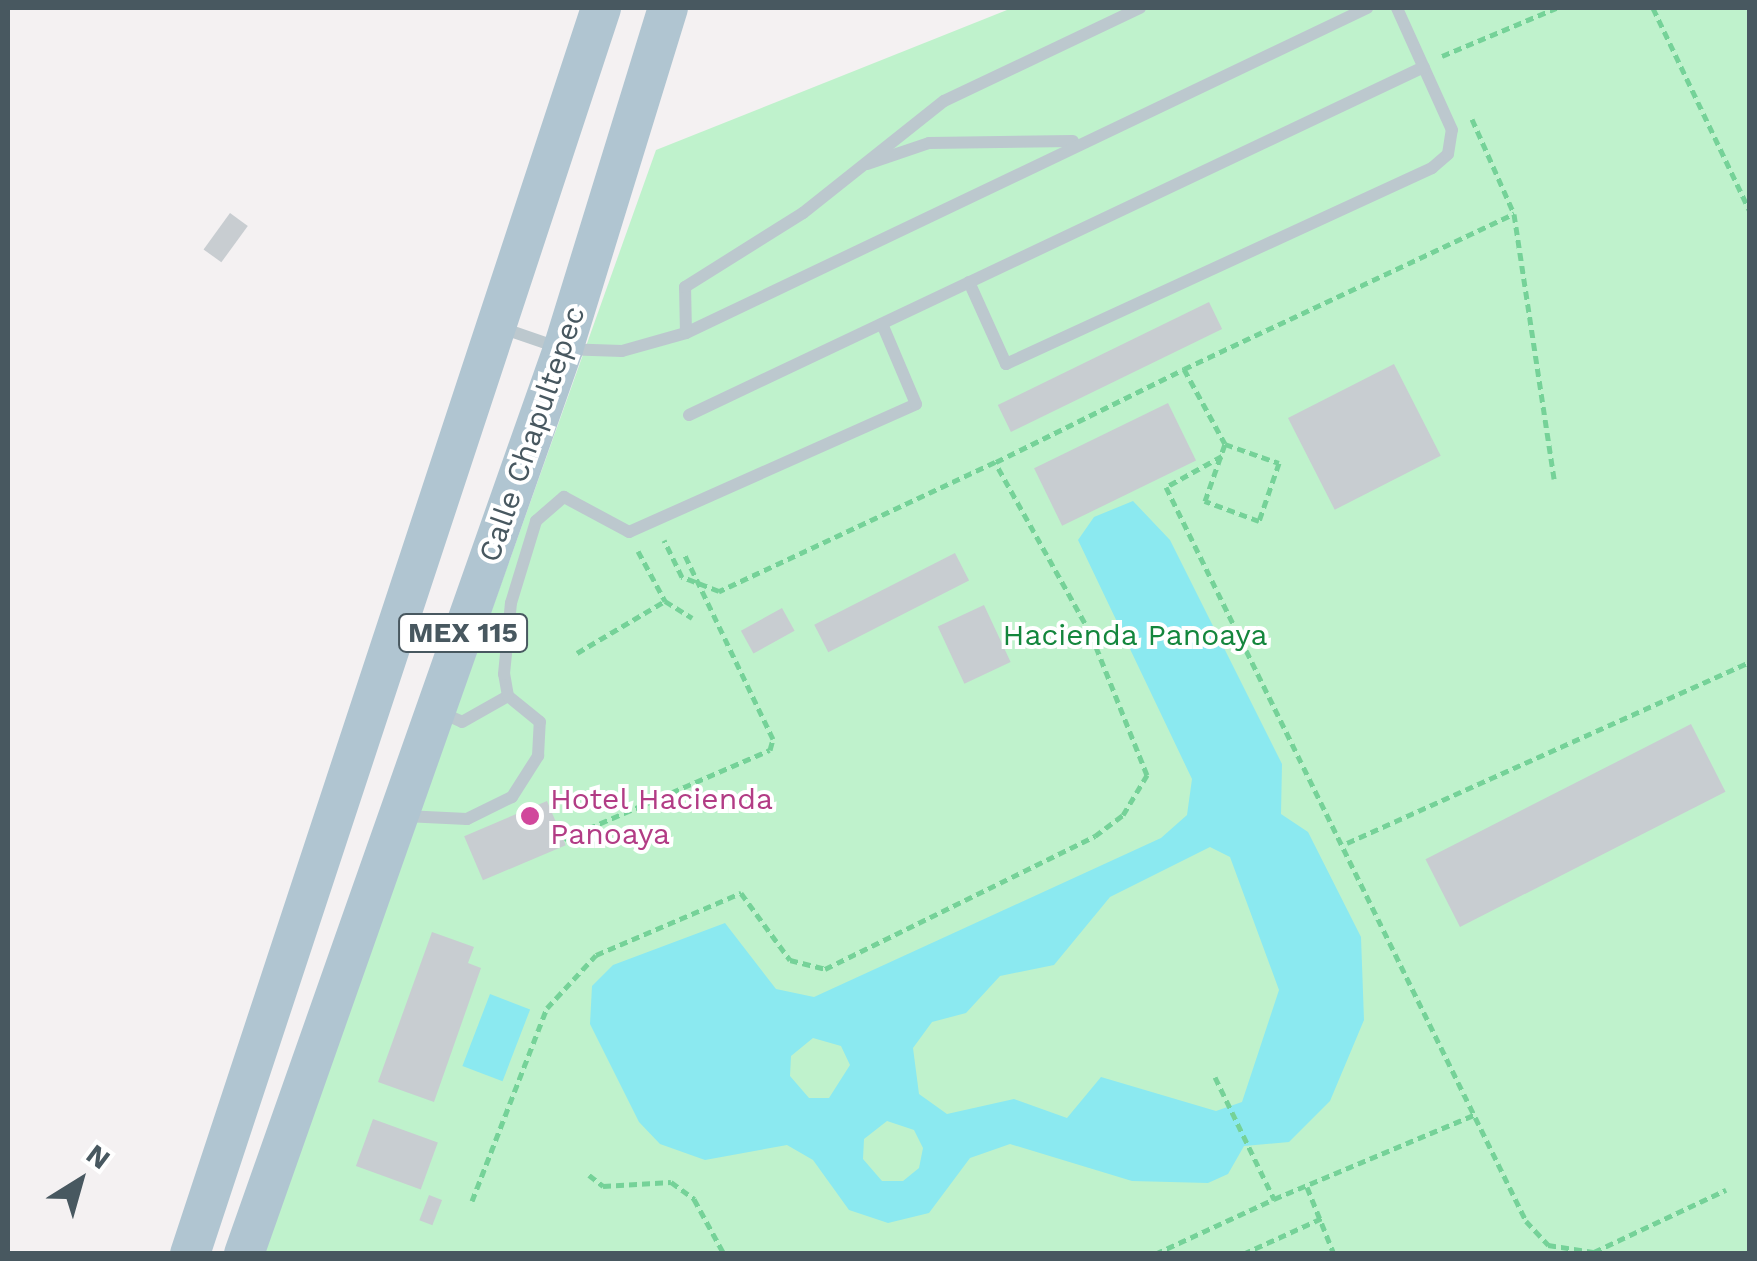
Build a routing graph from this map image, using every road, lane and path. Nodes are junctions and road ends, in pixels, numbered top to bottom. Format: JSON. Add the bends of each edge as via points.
{"nodes":[{"id":1,"x":602,"y":8,"type":"edge"},
{"id":2,"x":668,"y":8,"type":"edge"},
{"id":3,"x":1140,"y":8,"type":"edge"},
{"id":4,"x":1367,"y":8,"type":"edge"},
{"id":5,"x":1398,"y":8,"type":"edge"},
{"id":6,"x":1556,"y":8,"type":"edge"},
{"id":7,"x":1653,"y":8,"type":"edge"},
{"id":8,"x":1424,"y":67,"type":"junction"},
{"id":9,"x":1450,"y":73,"type":"dead end"},
{"id":10,"x":1467,"y":108,"type":"dead end"},
{"id":11,"x":1096,"y":137,"type":"junction"},
{"id":12,"x":848,"y":173,"type":"junction"},
{"id":13,"x":1750,"y":211,"type":"edge"},
{"id":14,"x":1514,"y":214,"type":"junction"},
{"id":15,"x":969,"y":282,"type":"junction"},
{"id":16,"x":882,"y":324,"type":"junction"},
{"id":17,"x":496,"y":326,"type":"junction"},
{"id":18,"x":686,"y":333,"type":"junction"},
{"id":19,"x":563,"y":349,"type":"junction"},
{"id":20,"x":1184,"y":368,"type":"junction"},
{"id":21,"x":689,"y":415,"type":"dead end"},
{"id":22,"x":1225,"y":444,"type":"junction"},
{"id":23,"x":1222,"y":456,"type":"junction"},
{"id":24,"x":995,"y":462,"type":"junction"},
{"id":25,"x":1554,"y":479,"type":"dead end"},
{"id":26,"x":654,"y":519,"type":"junction"},
{"id":27,"x":629,"y":532,"type":"junction"},
{"id":28,"x":686,"y":555,"type":"dead end"},
{"id":29,"x":699,"y":588,"type":"junction"},
{"id":30,"x":665,"y":602,"type":"junction"},
{"id":31,"x":692,"y":618,"type":"dead end"},
{"id":32,"x":577,"y":653,"type":"dead end"},
{"id":33,"x":1750,"y":662,"type":"edge"},
{"id":34,"x":508,"y":696,"type":"junction"},
{"id":35,"x":436,"y":710,"type":"junction"},
{"id":36,"x":398,"y":815,"type":"junction"},
{"id":37,"x":564,"y":839,"type":"dead end"},
{"id":38,"x":1347,"y":844,"type":"junction"},
{"id":39,"x":1215,"y":1077,"type":"dead end"},
{"id":40,"x":1474,"y":1115,"type":"junction"},
{"id":41,"x":588,"y":1175,"type":"dead end"},
{"id":42,"x":1307,"y":1187,"type":"junction"},
{"id":43,"x":1726,"y":1190,"type":"dead end"},
{"id":44,"x":1274,"y":1199,"type":"junction"},
{"id":45,"x":472,"y":1200,"type":"dead end"},
{"id":46,"x":1322,"y":1218,"type":"junction"},
{"id":47,"x":1337,"y":1253,"type":"edge"},
{"id":48,"x":190,"y":1254,"type":"edge"},
{"id":49,"x":244,"y":1254,"type":"edge"},
{"id":50,"x":724,"y":1254,"type":"edge"},
{"id":51,"x":1155,"y":1254,"type":"edge"},
{"id":52,"x":1244,"y":1254,"type":"edge"},
{"id":53,"x":1703,"y":1254,"type":"edge"},
{"id":54,"x":1750,"y":1254,"type":"edge"}],
"edges":[{"from":1,"to":17,"type":"main road","number":"MEX 115"},
{"from":2,"to":19,"type":"main road","name":"Calle Chapultepec","number":"MEX 115"},
{"from":3,"to":12,"type":"lane","via":[[944,100]]},
{"from":4,"to":11,"type":"lane"},
{"from":5,"to":8,"type":"lane"},
{"from":6,"to":9,"type":"path","via":[[1442,56]]},
{"from":7,"to":13,"type":"path"},
{"from":8,"to":15,"type":"lane"},
{"from":8,"to":15,"type":"lane","via":[[1452,130],[1448,154],[1432,168],[1006,364]]},
{"from":10,"to":14,"type":"path"},
{"from":11,"to":12,"type":"lane","via":[[929,143]]},
{"from":11,"to":18,"type":"lane"},
{"from":12,"to":18,"type":"lane","via":[[685,287]]},
{"from":14,"to":20,"type":"path"},
{"from":14,"to":25,"type":"path"},
{"from":15,"to":16,"type":"lane"},
{"from":16,"to":21,"type":"lane"},
{"from":16,"to":26,"type":"lane","via":[[916,404]]},
{"from":17,"to":19,"type":"lane"},
{"from":17,"to":48,"type":"main road","number":"MEX 115"},
{"from":18,"to":19,"type":"lane","via":[[622,351]]},
{"from":19,"to":35,"type":"main road","name":"Calle Chapultepec","number":"MEX 115"},
{"from":20,"to":22,"type":"path"},
{"from":20,"to":24,"type":"path"},
{"from":22,"to":23,"type":"path"},
{"from":22,"to":23,"type":"path","via":[[1279,463],[1259,520],[1206,502]]},
{"from":23,"to":38,"type":"path","via":[[1166,487]]},
{"from":24,"to":29,"type":"path","via":[[719,591]]},
{"from":24,"to":45,"type":"path","via":[[1146,753],[1138,796],[1096,836],[826,969],[790,960],[741,893],[596,955],[548,1008]]},
{"from":26,"to":27,"type":"lane"},
{"from":26,"to":29,"type":"path","via":[[682,578]]},
{"from":27,"to":30,"type":"path"},
{"from":27,"to":34,"type":"lane","via":[[564,497],[536,521],[511,602]]},
{"from":28,"to":29,"type":"path"},
{"from":29,"to":37,"type":"path","via":[[772,739],[770,750]]},
{"from":30,"to":31,"type":"path"},
{"from":30,"to":32,"type":"path"},
{"from":33,"to":38,"type":"path"},
{"from":34,"to":35,"type":"lane","via":[[462,722]]},
{"from":34,"to":36,"type":"lane","via":[[540,722],[538,756],[512,798],[467,819]]},
{"from":35,"to":36,"type":"main road","name":"Calle Chapultepec","number":"MEX 115"},
{"from":36,"to":49,"type":"main road","name":"Calle Chapultepec","number":"MEX 115"},
{"from":38,"to":40,"type":"path"},
{"from":39,"to":44,"type":"path"},
{"from":40,"to":42,"type":"path"},
{"from":40,"to":43,"type":"path","via":[[1526,1221],[1562,1251],[1609,1248]]},
{"from":41,"to":50,"type":"path","via":[[603,1186],[671,1182],[694,1199]]},
{"from":42,"to":44,"type":"path"},
{"from":42,"to":46,"type":"path"},
{"from":44,"to":51,"type":"path"},
{"from":46,"to":47,"type":"path"},
{"from":46,"to":52,"type":"path"},
{"from":53,"to":54,"type":"path"}]}
